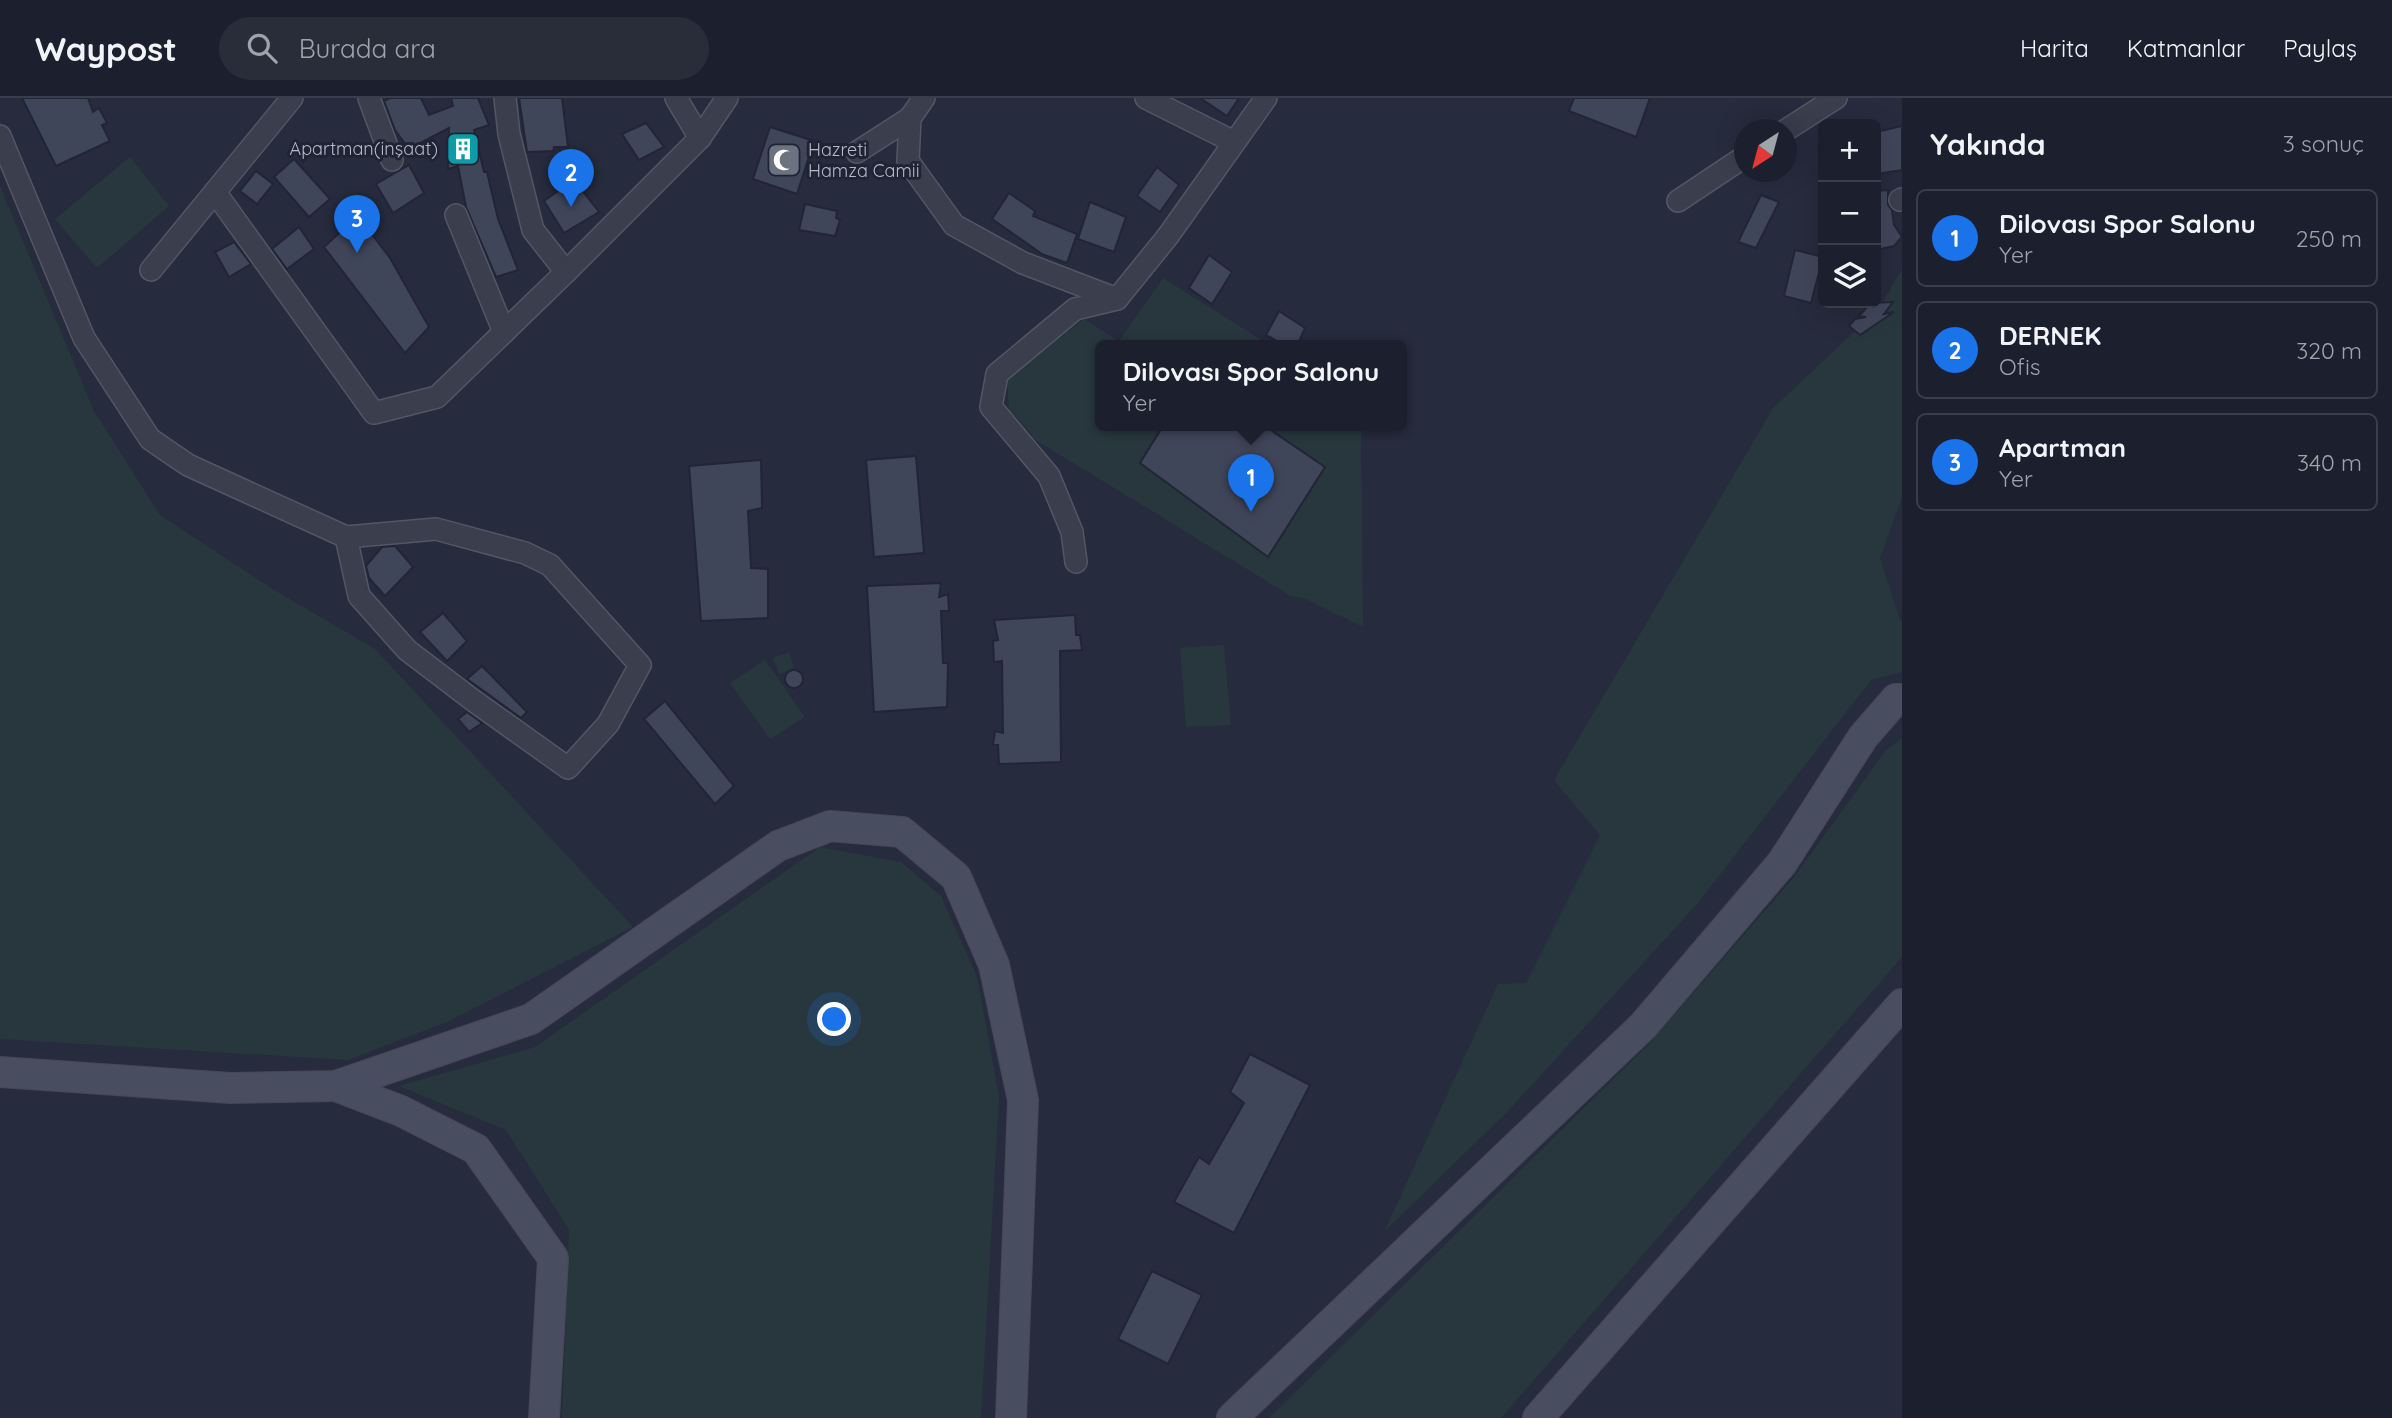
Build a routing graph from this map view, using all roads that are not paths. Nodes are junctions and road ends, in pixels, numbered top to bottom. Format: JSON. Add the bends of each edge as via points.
{"nodes":[{"id":1,"x":292,"y":98,"type":"edge"},
{"id":2,"x":369,"y":98,"type":"edge"},
{"id":3,"x":505,"y":98,"type":"edge"},
{"id":4,"x":676,"y":98,"type":"edge"},
{"id":5,"x":727,"y":98,"type":"edge"},
{"id":6,"x":924,"y":98,"type":"edge"},
{"id":7,"x":1146,"y":98,"type":"edge"},
{"id":8,"x":1266,"y":98,"type":"edge"},
{"id":9,"x":1836,"y":98,"type":"edge"},
{"id":10,"x":910,"y":118,"type":"junction"},
{"id":11,"x":1797,"y":123,"type":"edge"},
{"id":12,"x":0,"y":136,"type":"edge"},
{"id":13,"x":700,"y":138,"type":"junction"},
{"id":14,"x":1234,"y":142,"type":"junction"},
{"id":15,"x":857,"y":152,"type":"dead end"},
{"id":16,"x":392,"y":160,"type":"dead end"},
{"id":17,"x":1734,"y":164,"type":"edge"},
{"id":18,"x":215,"y":192,"type":"junction"},
{"id":19,"x":1678,"y":201,"type":"dead end"},
{"id":20,"x":456,"y":215,"type":"dead end"},
{"id":21,"x":151,"y":270,"type":"dead end"},
{"id":22,"x":566,"y":272,"type":"junction"},
{"id":23,"x":1117,"y":299,"type":"junction"},
{"id":24,"x":504,"y":332,"type":"junction"},
{"id":25,"x":346,"y":537,"type":"junction"},
{"id":26,"x":1076,"y":562,"type":"dead end"},
{"id":27,"x":1902,"y":699,"type":"edge"},
{"id":28,"x":1902,"y":1004,"type":"edge"},
{"id":29,"x":0,"y":1072,"type":"edge"},
{"id":30,"x":335,"y":1086,"type":"junction"},
{"id":31,"x":544,"y":1418,"type":"edge"},
{"id":32,"x":1011,"y":1418,"type":"edge"},
{"id":33,"x":1233,"y":1418,"type":"edge"},
{"id":34,"x":1538,"y":1418,"type":"edge"}],
"edges":[{"from":1,"to":18,"type":"street"},
{"from":2,"to":16,"type":"street"},
{"from":3,"to":22,"type":"street","via":[[509,134],[533,230]]},
{"from":4,"to":13,"type":"street"},
{"from":5,"to":13,"type":"street"},
{"from":6,"to":10,"type":"street"},
{"from":7,"to":14,"type":"street"},
{"from":8,"to":14,"type":"street"},
{"from":9,"to":11,"type":"street"},
{"from":10,"to":15,"type":"street"},
{"from":10,"to":23,"type":"street","via":[[908,161],[954,225],[1023,263]]},
{"from":12,"to":25,"type":"street","via":[[85,338],[150,439],[188,464]]},
{"from":13,"to":22,"type":"street"},
{"from":14,"to":23,"type":"street"},
{"from":17,"to":19,"type":"street"},
{"from":18,"to":21,"type":"street"},
{"from":18,"to":24,"type":"street","via":[[374,413],[437,397]]},
{"from":20,"to":24,"type":"street"},
{"from":22,"to":24,"type":"street"},
{"from":23,"to":26,"type":"street","via":[[1075,309],[997,374],[991,407],[1049,476],[1072,532]]},
{"from":25,"to":25,"type":"street","via":[[359,596],[407,650],[495,716],[568,768],[608,724],[640,665],[550,565],[525,553],[436,529]]},
{"from":27,"to":33,"type":"street","via":[[1896,699],[1863,737],[1782,863],[1643,1026]]},
{"from":28,"to":34,"type":"street"},
{"from":29,"to":30,"type":"street","via":[[230,1088]]},
{"from":30,"to":31,"type":"street","via":[[401,1111],[476,1149],[553,1258]]},
{"from":30,"to":32,"type":"street","via":[[531,1019],[778,846],[830,826],[902,832],[956,877],[995,965],[1023,1100]]}]}
